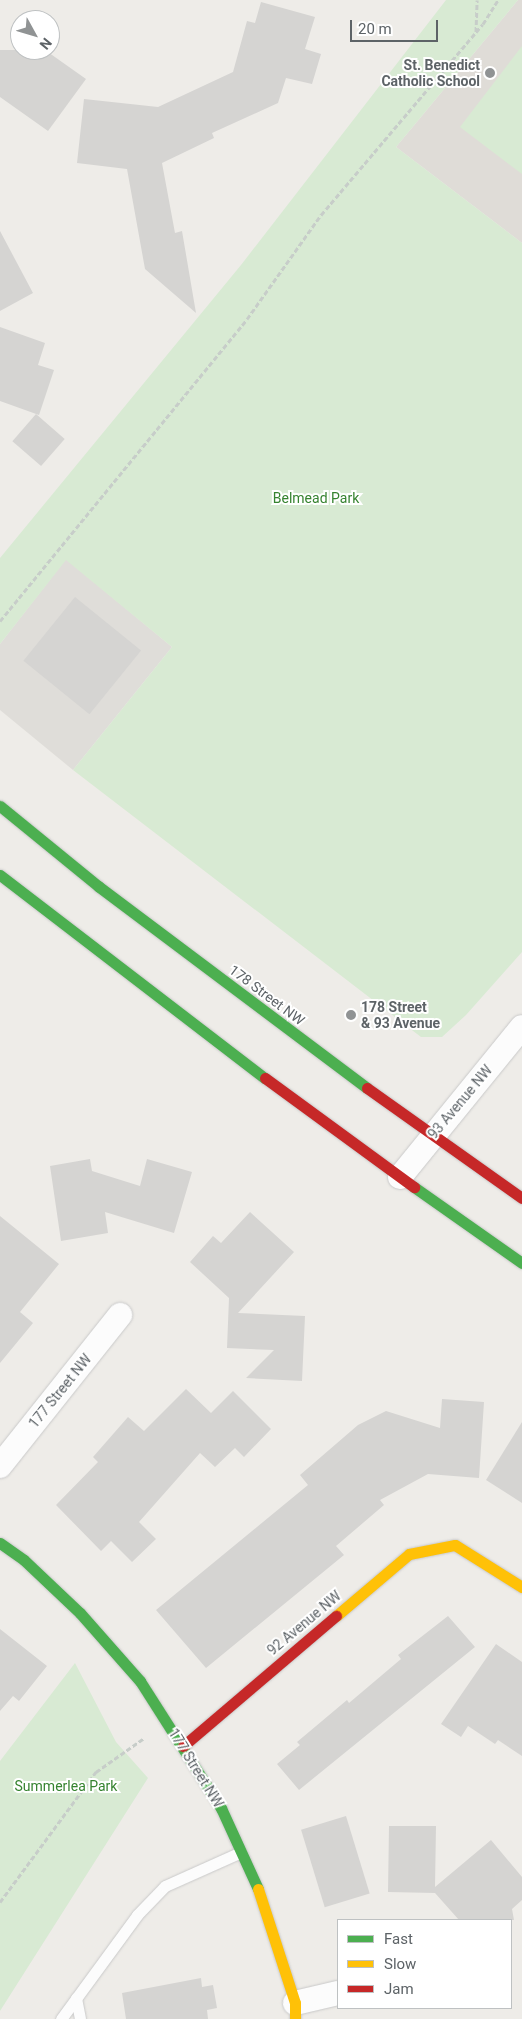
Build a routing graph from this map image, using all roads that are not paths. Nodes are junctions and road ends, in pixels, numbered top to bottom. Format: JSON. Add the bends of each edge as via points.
{"nodes":[{"id":1,"x":0,"y":806,"type":"edge"},
{"id":2,"x":0,"y":875,"type":"edge"},
{"id":3,"x":522,"y":1027,"type":"edge"},
{"id":4,"x":432,"y":1136,"type":"junction"},
{"id":5,"x":400,"y":1178,"type":"junction"},
{"id":6,"x":522,"y":1198,"type":"edge"},
{"id":7,"x":522,"y":1262,"type":"edge"},
{"id":8,"x":120,"y":1315,"type":"dead end"},
{"id":9,"x":0,"y":1466,"type":"edge"},
{"id":10,"x":0,"y":1543,"type":"edge"},
{"id":11,"x":522,"y":1587,"type":"edge"},
{"id":12,"x":183,"y":1746,"type":"junction"},
{"id":13,"x":241,"y":1852,"type":"junction"},
{"id":14,"x":337,"y":1993,"type":"edge"},
{"id":15,"x":76,"y":1998,"type":"junction"},
{"id":16,"x":295,"y":2011,"type":"edge"},
{"id":17,"x":61,"y":2019,"type":"edge"},
{"id":18,"x":80,"y":2019,"type":"edge"}],
"edges":[{"from":1,"to":4,"type":"main road","name":"178 Street NW","via":[[98,886]]},
{"from":2,"to":5,"type":"main road","via":[[209,1037]]},
{"from":3,"to":4,"type":"street","name":"93 Avenue NW"},
{"from":4,"to":5,"type":"street","name":"93 Avenue NW"},
{"from":4,"to":6,"type":"main road","name":"178 Street NW"},
{"from":5,"to":7,"type":"main road"},
{"from":8,"to":9,"type":"street","name":"177 Street NW"},
{"from":10,"to":12,"type":"main road","name":"177 Street NW","via":[[24,1560],[80,1613],[140,1681]]},
{"from":11,"to":12,"type":"main road","name":"92 Avenue NW","via":[[455,1545],[409,1554]]},
{"from":12,"to":13,"type":"main road","name":"177 Street NW","via":[[221,1808]]},
{"from":13,"to":15,"type":"lane","via":[[165,1886],[137,1915]]},
{"from":13,"to":16,"type":"main road","name":"177 Street NW","via":[[265,1905]]},
{"from":14,"to":16,"type":"street","name":"177 Street NW"},
{"from":15,"to":17,"type":"lane"},
{"from":15,"to":18,"type":"lane"}]}
